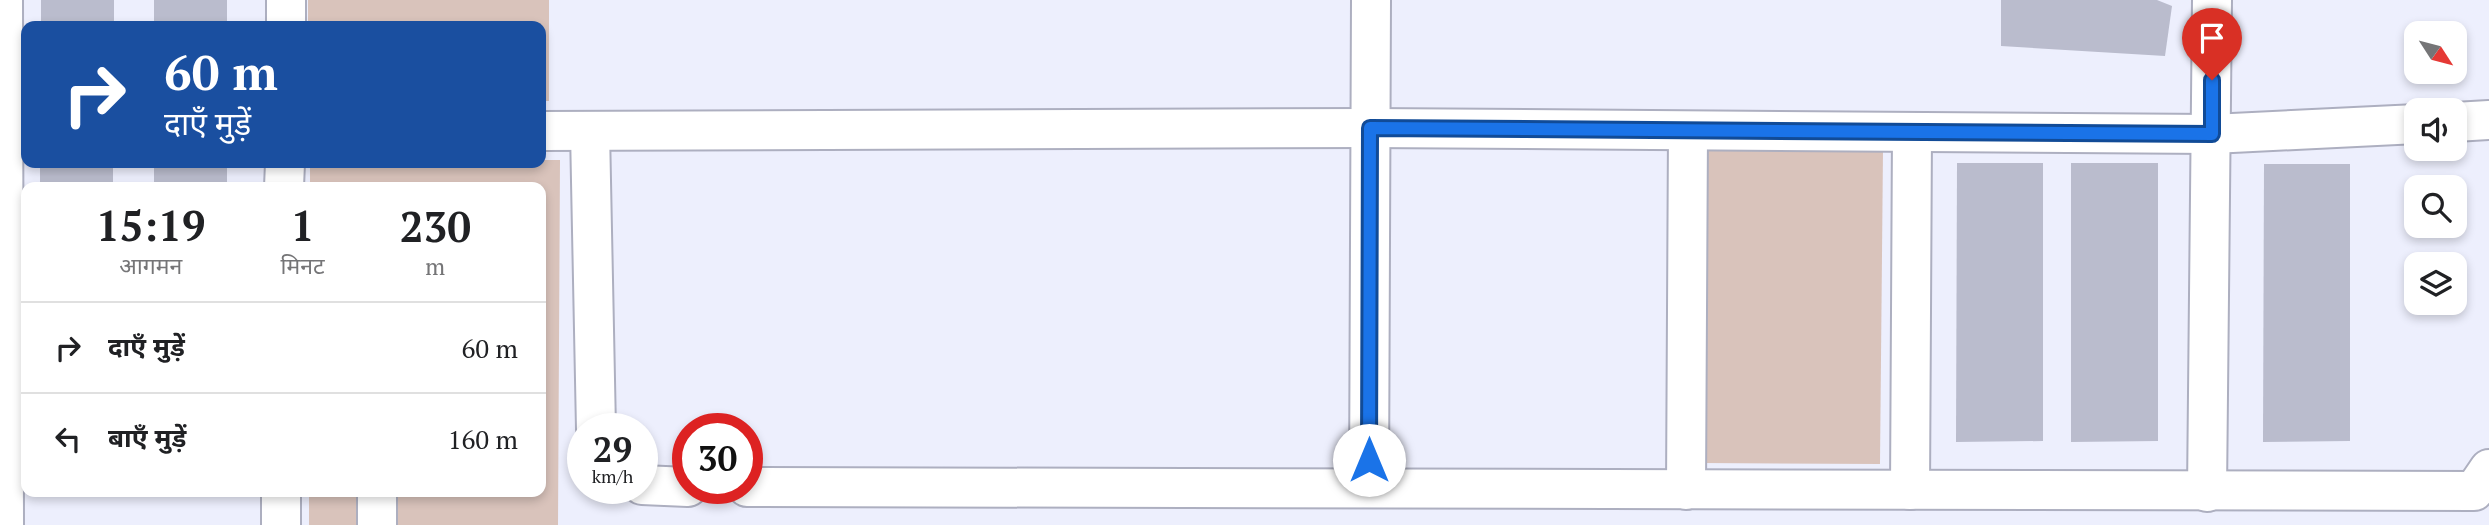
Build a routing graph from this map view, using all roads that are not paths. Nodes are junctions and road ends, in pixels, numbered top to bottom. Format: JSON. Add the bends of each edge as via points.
{"nodes":[{"id":1,"x":3,"y":0,"type":"edge"},
{"id":2,"x":286,"y":0,"type":"edge"},
{"id":3,"x":1371,"y":0,"type":"edge"},
{"id":4,"x":2212,"y":0,"type":"edge"},
{"id":5,"x":286,"y":21,"type":"edge"},
{"id":6,"x":1,"y":42,"type":"edge"},
{"id":7,"x":2489,"y":120,"type":"edge"},
{"id":8,"x":2467,"y":121,"type":"edge"},
{"id":9,"x":2404,"y":125,"type":"edge"},
{"id":10,"x":1370,"y":128,"type":"junction"},
{"id":11,"x":546,"y":131,"type":"edge"},
{"id":12,"x":590,"y":131,"type":"junction"},
{"id":13,"x":1688,"y":132,"type":"junction"},
{"id":14,"x":1912,"y":133,"type":"junction"},
{"id":15,"x":2212,"y":134,"type":"junction"},
{"id":16,"x":15,"y":317,"type":"edge"},
{"id":17,"x":596,"y":413,"type":"edge"},
{"id":18,"x":2489,"y":469,"type":"edge"},
{"id":19,"x":763,"y":487,"type":"edge"},
{"id":20,"x":1369,"y":488,"type":"junction"},
{"id":21,"x":1686,"y":490,"type":"junction"},
{"id":22,"x":1910,"y":490,"type":"junction"},
{"id":23,"x":2207,"y":492,"type":"junction"},
{"id":24,"x":281,"y":497,"type":"edge"},
{"id":25,"x":377,"y":497,"type":"edge"},
{"id":26,"x":3,"y":523,"type":"edge"},
{"id":27,"x":281,"y":525,"type":"edge"},
{"id":28,"x":377,"y":525,"type":"edge"}],
"edges":[{"from":1,"to":6,"type":"street"},
{"from":2,"to":5,"type":"street"},
{"from":3,"to":10,"type":"street"},
{"from":4,"to":15,"type":"street"},
{"from":6,"to":16,"type":"street"},
{"from":7,"to":8,"type":"street"},
{"from":9,"to":15,"type":"street"},
{"from":10,"to":12,"type":"street"},
{"from":10,"to":13,"type":"street"},
{"from":10,"to":20,"type":"street"},
{"from":11,"to":12,"type":"street"},
{"from":12,"to":17,"type":"street"},
{"from":13,"to":14,"type":"street"},
{"from":13,"to":21,"type":"street"},
{"from":14,"to":15,"type":"street"},
{"from":14,"to":22,"type":"street"},
{"from":15,"to":23,"type":"street"},
{"from":16,"to":26,"type":"street"},
{"from":18,"to":23,"type":"street","via":[[2474,491]]},
{"from":19,"to":20,"type":"street"},
{"from":20,"to":21,"type":"street"},
{"from":21,"to":22,"type":"street"},
{"from":22,"to":23,"type":"street"},
{"from":24,"to":27,"type":"street"},
{"from":25,"to":28,"type":"street"}]}
